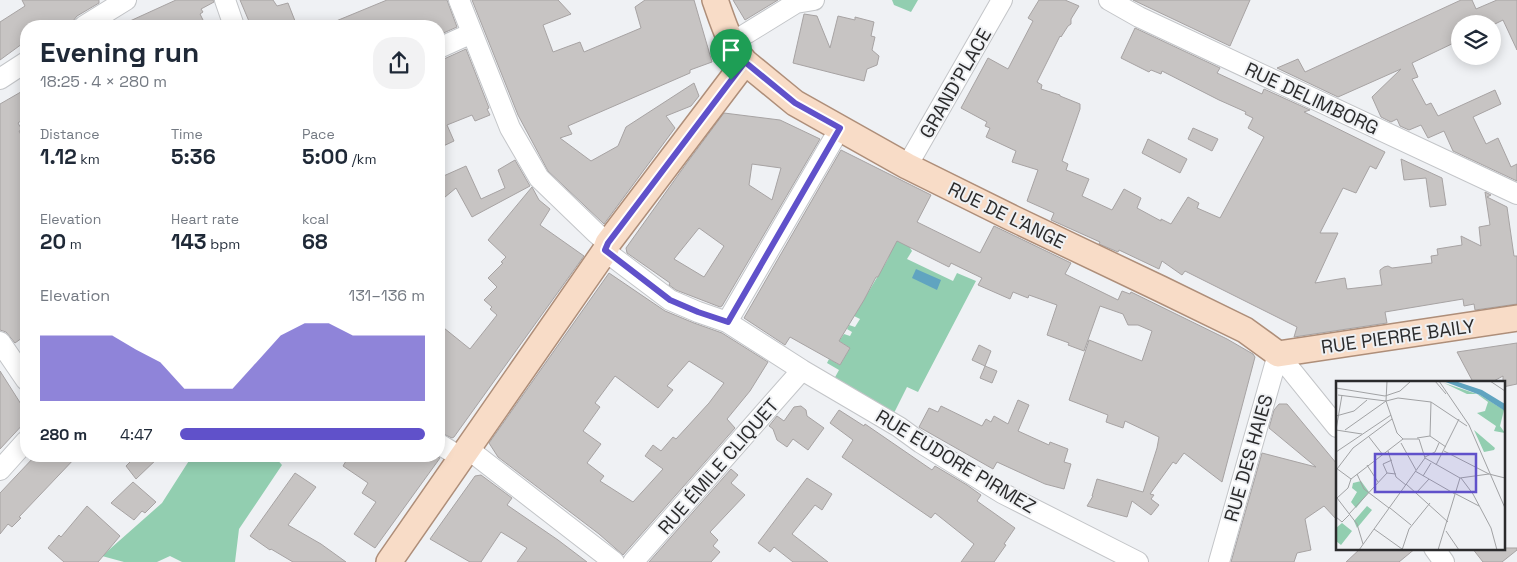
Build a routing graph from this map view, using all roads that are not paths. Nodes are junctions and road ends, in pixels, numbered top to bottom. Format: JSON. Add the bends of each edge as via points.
{"nodes":[{"id":1,"x":225,"y":0,"type":"edge"},
{"id":2,"x":459,"y":0,"type":"edge"},
{"id":3,"x":715,"y":0,"type":"edge"},
{"id":4,"x":814,"y":0,"type":"edge"},
{"id":5,"x":1002,"y":0,"type":"edge"},
{"id":6,"x":1109,"y":0,"type":"edge"},
{"id":7,"x":118,"y":2,"type":"edge"},
{"id":8,"x":92,"y":20,"type":"edge"},
{"id":9,"x":232,"y":20,"type":"edge"},
{"id":10,"x":472,"y":33,"type":"junction"},
{"id":11,"x":445,"y":45,"type":"edge"},
{"id":12,"x":738,"y":53,"type":"junction"},
{"id":13,"x":20,"y":66,"type":"edge"},
{"id":14,"x":0,"y":79,"type":"edge"},
{"id":15,"x":840,"y":128,"type":"junction"},
{"id":16,"x":907,"y":166,"type":"junction"},
{"id":17,"x":1517,"y":194,"type":"edge"},
{"id":18,"x":607,"y":247,"type":"junction"},
{"id":19,"x":1517,"y":318,"type":"edge"},
{"id":20,"x":728,"y":322,"type":"junction"},
{"id":21,"x":0,"y":342,"type":"edge"},
{"id":22,"x":1278,"y":354,"type":"junction"},
{"id":23,"x":802,"y":370,"type":"junction"},
{"id":24,"x":20,"y":371,"type":"edge"},
{"id":25,"x":1336,"y":426,"type":"edge"},
{"id":26,"x":445,"y":446,"type":"edge"},
{"id":27,"x":20,"y":448,"type":"edge"},
{"id":28,"x":465,"y":454,"type":"junction"},
{"id":29,"x":0,"y":470,"type":"edge"},
{"id":30,"x":1435,"y":550,"type":"edge"},
{"id":31,"x":390,"y":562,"type":"edge"},
{"id":32,"x":614,"y":562,"type":"edge"},
{"id":33,"x":633,"y":562,"type":"edge"},
{"id":34,"x":1138,"y":562,"type":"edge"},
{"id":35,"x":1219,"y":562,"type":"edge"},
{"id":36,"x":1444,"y":562,"type":"edge"}],
"edges":[{"from":1,"to":9,"type":"street"},
{"from":2,"to":10,"type":"street","name":"RUE EUDORE PIRMEZ"},
{"from":3,"to":12,"type":"main road"},
{"from":4,"to":12,"type":"street","via":[[796,4]]},
{"from":5,"to":16,"type":"street","name":"GRAND'PLACE"},
{"from":6,"to":17,"type":"street","name":"RUE DELIMBORG"},
{"from":7,"to":8,"type":"street"},
{"from":10,"to":11,"type":"street"},
{"from":10,"to":18,"type":"street","name":"RUE EUDORE PIRMEZ","via":[[510,128],[539,178]]},
{"from":12,"to":15,"type":"main road","name":"RUE DE L'ANGE","via":[[795,103]]},
{"from":12,"to":18,"type":"main road"},
{"from":13,"to":14,"type":"street"},
{"from":15,"to":16,"type":"main road","name":"RUE DE L'ANGE"},
{"from":15,"to":20,"type":"street"},
{"from":16,"to":22,"type":"main road","name":"RUE DE L'ANGE","via":[[1245,330]]},
{"from":18,"to":20,"type":"street","name":"RUE EUDORE PIRMEZ","via":[[670,300]]},
{"from":18,"to":28,"type":"main road"},
{"from":19,"to":22,"type":"main road","name":"RUE PIERRE BAILY"},
{"from":20,"to":23,"type":"street","name":"RUE EUDORE PIRMEZ"},
{"from":21,"to":24,"type":"street"},
{"from":22,"to":25,"type":"street"},
{"from":22,"to":35,"type":"street","name":"RUE DES HAIES"},
{"from":23,"to":33,"type":"street","name":"RUE ÉMILE CLIQUET"},
{"from":23,"to":34,"type":"street","name":"RUE EUDORE PIRMEZ","via":[[1002,493]]},
{"from":26,"to":28,"type":"street"},
{"from":27,"to":29,"type":"street"},
{"from":28,"to":31,"type":"main road"},
{"from":28,"to":32,"type":"street"},
{"from":30,"to":36,"type":"street"}]}
